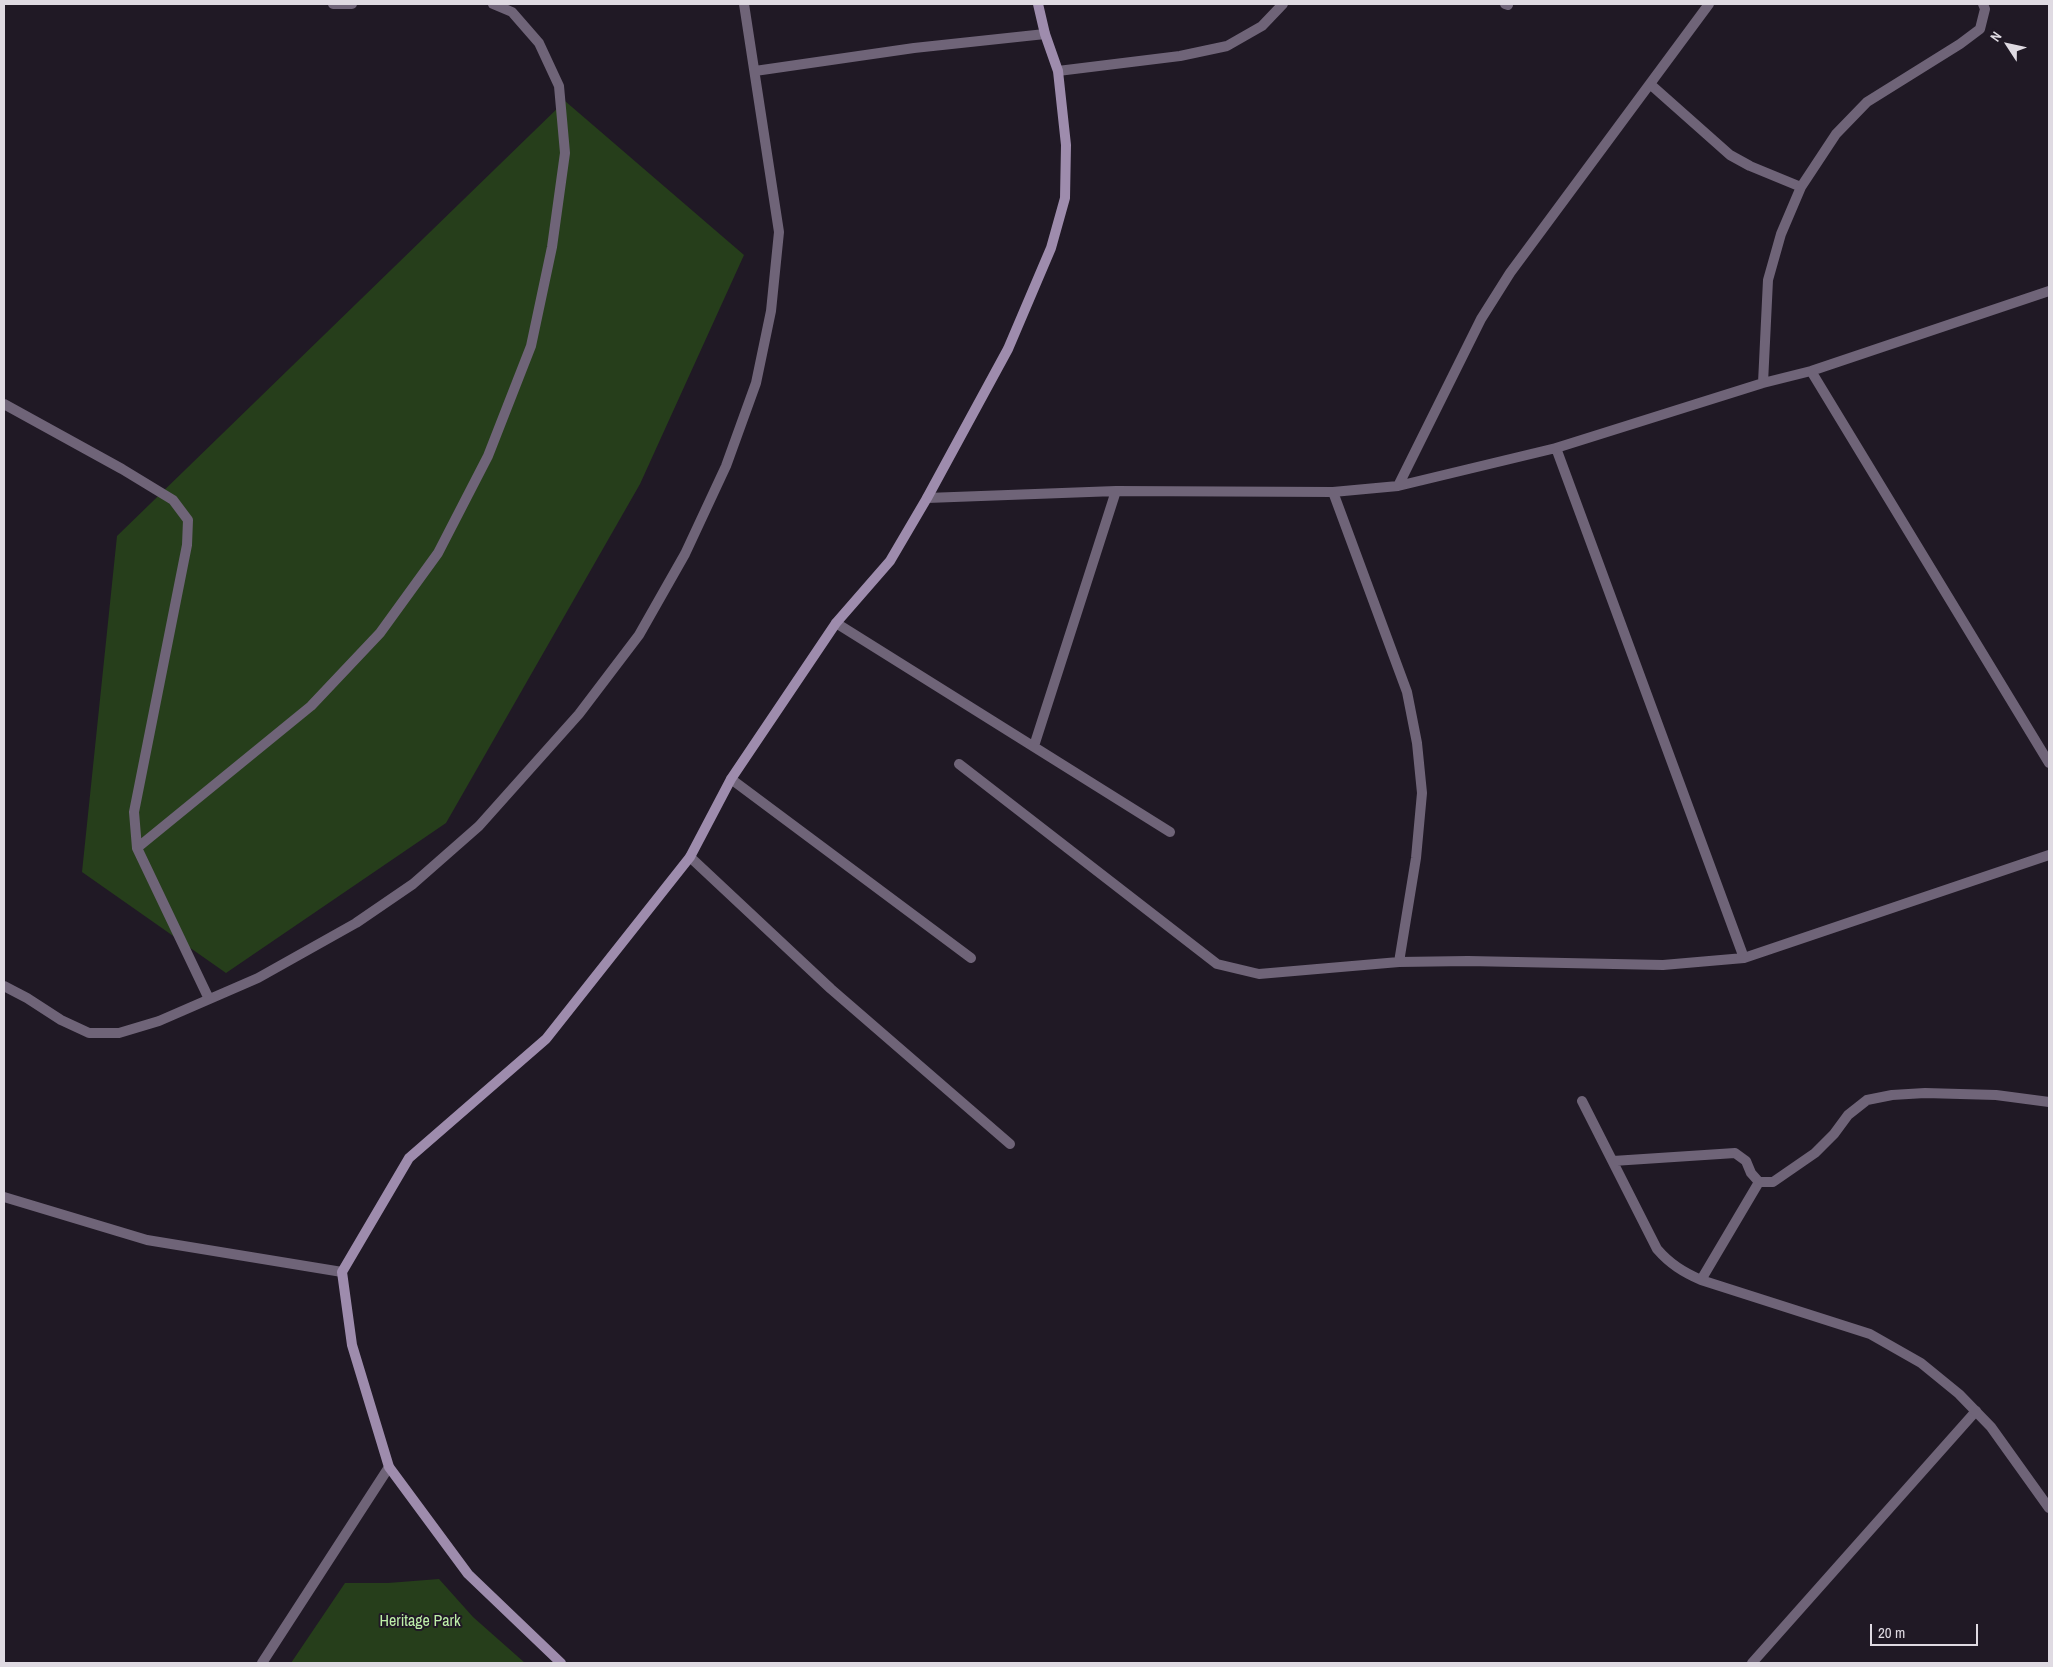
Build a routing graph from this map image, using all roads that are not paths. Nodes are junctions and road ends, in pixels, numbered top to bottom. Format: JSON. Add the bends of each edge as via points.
{"nodes":[{"id":1,"x":333,"y":4,"type":"edge"},
{"id":2,"x":352,"y":4,"type":"edge"},
{"id":3,"x":494,"y":4,"type":"edge"},
{"id":4,"x":744,"y":4,"type":"edge"},
{"id":5,"x":1038,"y":4,"type":"edge"},
{"id":6,"x":1283,"y":4,"type":"edge"},
{"id":7,"x":1709,"y":4,"type":"edge"},
{"id":8,"x":1983,"y":4,"type":"edge"},
{"id":9,"x":1045,"y":34,"type":"junction"},
{"id":10,"x":755,"y":71,"type":"junction"},
{"id":11,"x":1058,"y":71,"type":"junction"},
{"id":12,"x":1650,"y":84,"type":"junction"},
{"id":13,"x":1801,"y":188,"type":"junction"},
{"id":14,"x":2049,"y":291,"type":"edge"},
{"id":15,"x":1811,"y":371,"type":"junction"},
{"id":16,"x":1763,"y":383,"type":"junction"},
{"id":17,"x":4,"y":404,"type":"edge"},
{"id":18,"x":1556,"y":448,"type":"junction"},
{"id":19,"x":1398,"y":486,"type":"junction"},
{"id":20,"x":1116,"y":491,"type":"junction"},
{"id":21,"x":1333,"y":492,"type":"junction"},
{"id":22,"x":927,"y":498,"type":"junction"},
{"id":23,"x":836,"y":623,"type":"junction"},
{"id":24,"x":1034,"y":746,"type":"junction"},
{"id":25,"x":2049,"y":763,"type":"edge"},
{"id":26,"x":959,"y":764,"type":"dead end"},
{"id":27,"x":731,"y":779,"type":"junction"},
{"id":28,"x":1170,"y":832,"type":"dead end"},
{"id":29,"x":137,"y":848,"type":"junction"},
{"id":30,"x":2049,"y":856,"type":"edge"},
{"id":31,"x":690,"y":857,"type":"junction"},
{"id":32,"x":972,"y":958,"type":"dead end"},
{"id":33,"x":1744,"y":958,"type":"junction"},
{"id":34,"x":1399,"y":962,"type":"junction"},
{"id":35,"x":4,"y":986,"type":"edge"},
{"id":36,"x":209,"y":999,"type":"junction"},
{"id":37,"x":1582,"y":1101,"type":"dead end"},
{"id":38,"x":2049,"y":1102,"type":"edge"},
{"id":39,"x":1010,"y":1144,"type":"dead end"},
{"id":40,"x":1613,"y":1161,"type":"junction"},
{"id":41,"x":1759,"y":1182,"type":"junction"},
{"id":42,"x":4,"y":1197,"type":"edge"},
{"id":43,"x":342,"y":1272,"type":"junction"},
{"id":44,"x":1701,"y":1280,"type":"junction"},
{"id":45,"x":1976,"y":1411,"type":"junction"},
{"id":46,"x":389,"y":1467,"type":"junction"},
{"id":47,"x":2049,"y":1508,"type":"edge"},
{"id":48,"x":262,"y":1663,"type":"edge"},
{"id":49,"x":561,"y":1663,"type":"edge"},
{"id":50,"x":1752,"y":1663,"type":"edge"}],
"edges":[{"from":1,"to":2,"type":"street"},
{"from":3,"to":29,"type":"street","via":[[512,12],[539,43],[559,86],[565,153],[552,247],[531,346],[488,456],[438,553],[380,633],[311,706]]},
{"from":4,"to":10,"type":"street"},
{"from":5,"to":9,"type":"street"},
{"from":6,"to":11,"type":"street","via":[[1262,26],[1227,46],[1180,56]]},
{"from":7,"to":12,"type":"street"},
{"from":8,"to":13,"type":"street","via":[[1985,10],[1980,29],[1868,102],[1836,134]]},
{"from":9,"to":10,"type":"street","via":[[914,48]]},
{"from":9,"to":11,"type":"street"},
{"from":10,"to":36,"type":"street","via":[[779,232],[771,311],[756,383],[726,466],[685,554],[639,635],[579,714],[525,777],[479,826],[413,884],[356,923],[258,978]]},
{"from":11,"to":22,"type":"street","via":[[1066,145],[1064,198],[1051,248],[1008,349]]},
{"from":12,"to":13,"type":"street","via":[[1730,155]]},
{"from":12,"to":19,"type":"street","via":[[1510,273],[1481,319]]},
{"from":13,"to":16,"type":"street","via":[[1781,234],[1768,280]]},
{"from":14,"to":15,"type":"street"},
{"from":15,"to":16,"type":"street"},
{"from":15,"to":25,"type":"street"},
{"from":16,"to":18,"type":"street"},
{"from":17,"to":29,"type":"street","via":[[173,500],[188,520],[187,545],[134,812]]},
{"from":18,"to":19,"type":"street"},
{"from":18,"to":33,"type":"street"},
{"from":19,"to":21,"type":"street"},
{"from":20,"to":21,"type":"street"},
{"from":20,"to":22,"type":"street"},
{"from":20,"to":24,"type":"street"},
{"from":21,"to":34,"type":"street","via":[[1407,692],[1417,743],[1422,793],[1416,858]]},
{"from":22,"to":23,"type":"street","via":[[890,561]]},
{"from":23,"to":24,"type":"street"},
{"from":23,"to":27,"type":"street"},
{"from":24,"to":28,"type":"street"},
{"from":26,"to":34,"type":"street","via":[[1217,964],[1259,974]]},
{"from":27,"to":31,"type":"street"},
{"from":27,"to":32,"type":"street"},
{"from":29,"to":36,"type":"street"},
{"from":30,"to":33,"type":"street"},
{"from":31,"to":39,"type":"street","via":[[831,989]]},
{"from":31,"to":43,"type":"street","via":[[546,1038],[409,1158]]},
{"from":33,"to":34,"type":"street","via":[[1663,965]]},
{"from":35,"to":36,"type":"street","via":[[89,1033],[119,1033],[159,1021]]},
{"from":37,"to":40,"type":"street"},
{"from":38,"to":41,"type":"street","via":[[1996,1095],[1926,1093],[1867,1100],[1848,1114],[1815,1153],[1773,1182]]},
{"from":40,"to":41,"type":"street","via":[[1735,1153],[1746,1161]]},
{"from":40,"to":44,"type":"street","via":[[1657,1249],[1669,1262]]},
{"from":41,"to":44,"type":"street"},
{"from":42,"to":43,"type":"street","via":[[147,1240]]},
{"from":43,"to":46,"type":"street","via":[[352,1345]]},
{"from":44,"to":45,"type":"street","via":[[1870,1334],[1921,1363]]},
{"from":45,"to":47,"type":"street"},
{"from":45,"to":50,"type":"street"},
{"from":46,"to":48,"type":"street"},
{"from":46,"to":49,"type":"street","via":[[468,1574]]}]}
